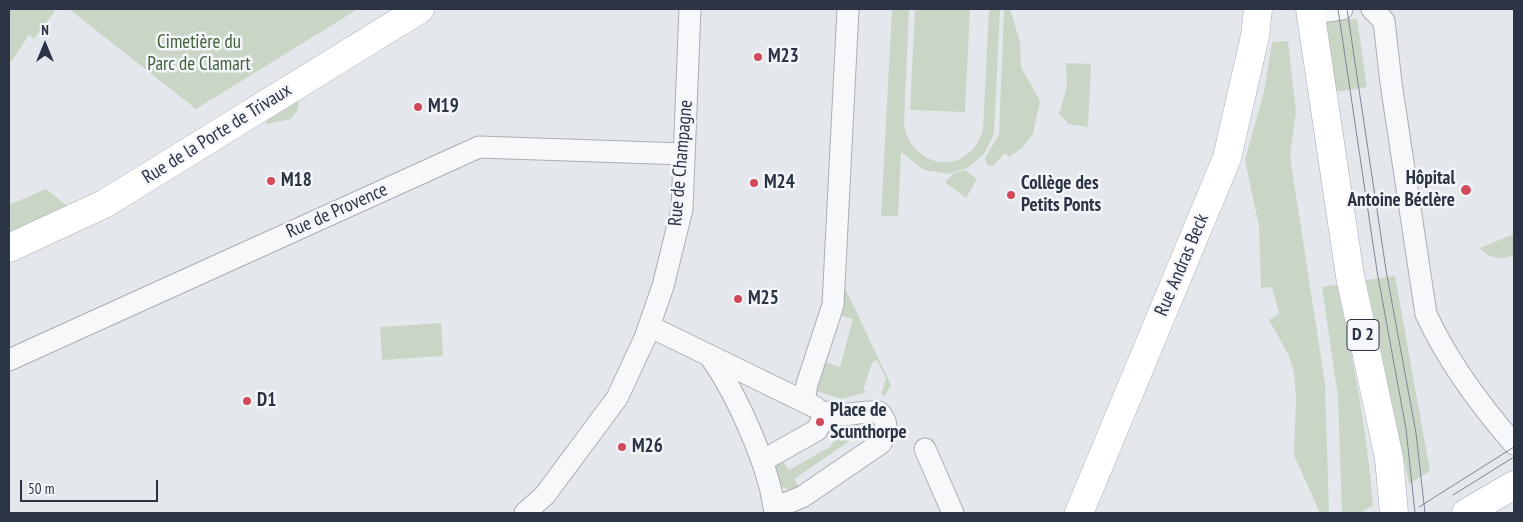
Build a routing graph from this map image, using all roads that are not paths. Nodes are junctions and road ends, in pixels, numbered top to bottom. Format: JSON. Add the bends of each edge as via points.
{"nodes":[{"id":1,"x":420,"y":9,"type":"edge"},
{"id":2,"x":690,"y":9,"type":"edge"},
{"id":3,"x":848,"y":9,"type":"edge"},
{"id":4,"x":1258,"y":9,"type":"edge"},
{"id":5,"x":1342,"y":9,"type":"edge"},
{"id":6,"x":1372,"y":9,"type":"edge"},
{"id":7,"x":1310,"y":11,"type":"edge"},
{"id":8,"x":684,"y":154,"type":"junction"},
{"id":9,"x":9,"y":248,"type":"edge"},
{"id":10,"x":649,"y":326,"type":"junction"},
{"id":11,"x":711,"y":358,"type":"junction"},
{"id":12,"x":9,"y":360,"type":"edge"},
{"id":13,"x":804,"y":401,"type":"junction"},
{"id":14,"x":826,"y":412,"type":"junction"},
{"id":15,"x":1514,"y":444,"type":"edge"},
{"id":16,"x":925,"y":449,"type":"dead end"},
{"id":17,"x":762,"y":461,"type":"junction"},
{"id":18,"x":1514,"y":486,"type":"edge"},
{"id":19,"x":772,"y":511,"type":"edge"},
{"id":20,"x":525,"y":513,"type":"edge"},
{"id":21,"x":952,"y":513,"type":"edge"},
{"id":22,"x":1079,"y":513,"type":"edge"},
{"id":23,"x":1394,"y":513,"type":"edge"},
{"id":24,"x":1466,"y":513,"type":"edge"}],
"edges":[{"from":1,"to":9,"type":"main road","name":"Rue de la Porte de Trivaux","via":[[104,204]]},
{"from":2,"to":8,"type":"street","name":"Rue de Champagne"},
{"from":3,"to":13,"type":"street","via":[[834,305]]},
{"from":4,"to":22,"type":"main road","name":"Rue Andras Beck","via":[[1255,36],[1227,158]]},
{"from":5,"to":7,"type":"street"},
{"from":6,"to":15,"type":"street","via":[[1384,21],[1426,314],[1440,345]]},
{"from":7,"to":23,"type":"main road","number":"D 2","via":[[1350,276],[1389,458]]},
{"from":8,"to":10,"type":"street","name":"Rue de Champagne","via":[[682,209],[663,286]]},
{"from":8,"to":12,"type":"street","name":"Rue de Provence","via":[[479,146]]},
{"from":10,"to":11,"type":"street"},
{"from":10,"to":20,"type":"street","name":"Rue de Champagne","via":[[618,398],[545,495]]},
{"from":11,"to":13,"type":"street"},
{"from":11,"to":17,"type":"street","via":[[723,376]]},
{"from":13,"to":14,"type":"street"},
{"from":14,"to":17,"type":"street","via":[[817,430]]},
{"from":14,"to":19,"type":"street","via":[[846,415],[879,412],[886,420],[887,430],[881,443],[802,497]]},
{"from":16,"to":21,"type":"street"},
{"from":17,"to":19,"type":"street","via":[[772,489]]},
{"from":18,"to":24,"type":"main road"}]}
